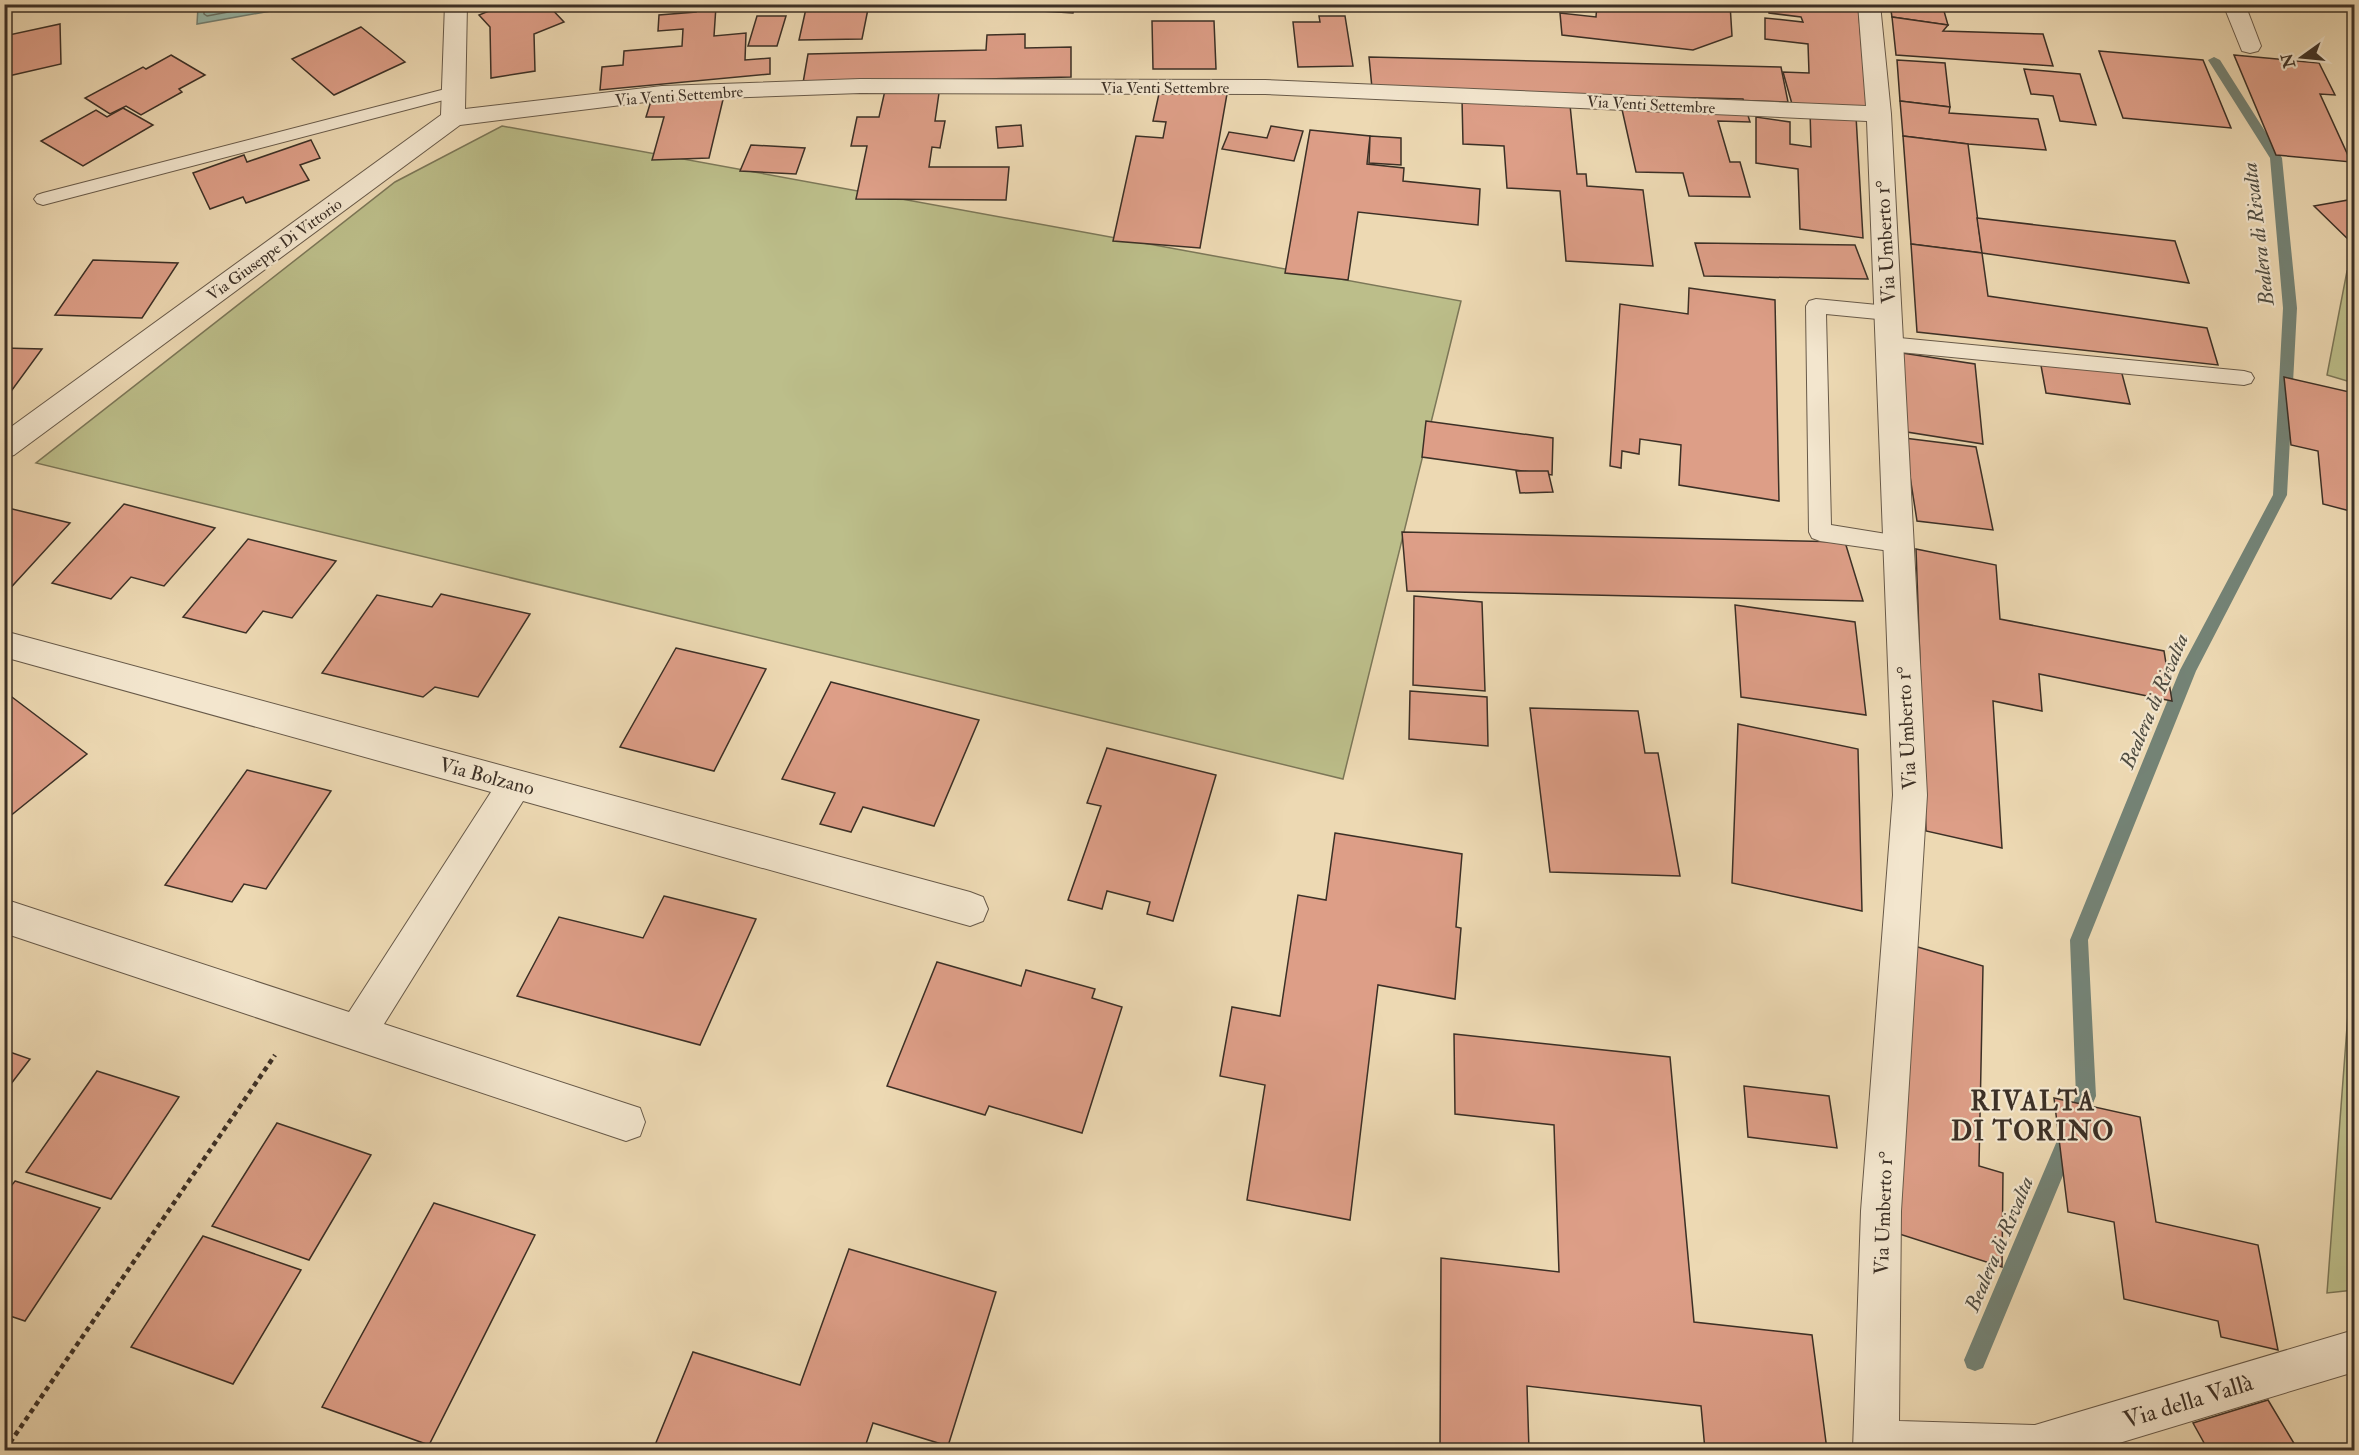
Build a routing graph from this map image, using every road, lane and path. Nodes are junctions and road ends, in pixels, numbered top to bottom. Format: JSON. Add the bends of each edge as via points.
{"nodes":[{"id":1,"x":12,"y":4,"type":"edge"},
{"id":2,"x":456,"y":4,"type":"edge"},
{"id":3,"x":1869,"y":4,"type":"edge"},
{"id":4,"x":2234,"y":4,"type":"edge"},
{"id":5,"x":4,"y":7,"type":"edge"},
{"id":6,"x":2250,"y":46,"type":"dead end"},
{"id":7,"x":453,"y":92,"type":"junction"},
{"id":8,"x":1879,"y":114,"type":"junction"},
{"id":9,"x":453,"y":118,"type":"junction"},
{"id":10,"x":43,"y":200,"type":"dead end"},
{"id":11,"x":1889,"y":328,"type":"junction"},
{"id":12,"x":2244,"y":378,"type":"dead end"},
{"id":13,"x":4,"y":447,"type":"edge"},
{"id":14,"x":1897,"y":543,"type":"junction"},
{"id":15,"x":4,"y":644,"type":"edge"},
{"id":16,"x":515,"y":784,"type":"junction"},
{"id":17,"x":970,"y":909,"type":"dead end"},
{"id":18,"x":4,"y":915,"type":"edge"},
{"id":19,"x":303,"y":1015,"type":"junction"},
{"id":20,"x":357,"y":1033,"type":"junction"},
{"id":21,"x":626,"y":1122,"type":"dead end"},
{"id":22,"x":2355,"y":1351,"type":"edge"},
{"id":23,"x":1876,"y":1446,"type":"edge"},
{"id":24,"x":5,"y":1450,"type":"edge"}],
"edges":[{"from":1,"to":5,"type":"street"},
{"from":2,"to":7,"type":"street"},
{"from":3,"to":8,"type":"street","name":"Via Umberto 1°"},
{"from":4,"to":6,"type":"street"},
{"from":7,"to":9,"type":"street"},
{"from":7,"to":10,"type":"lane"},
{"from":8,"to":9,"type":"street","name":"Via Venti Settembre","via":[[1265,87],[860,86],[662,93]]},
{"from":8,"to":11,"type":"street","name":"Via Umberto 1°"},
{"from":9,"to":13,"type":"street","name":"Via Giuseppe Di Vittorio"},
{"from":11,"to":12,"type":"lane"},
{"from":11,"to":14,"type":"street","name":"Via Umberto 1°"},
{"from":11,"to":14,"type":"lane","via":[[1816,306],[1820,532]]},
{"from":14,"to":23,"type":"street","name":"Via Umberto 1°","via":[[1910,795],[1881,1211]]},
{"from":15,"to":16,"type":"street","name":"Via Bolzano"},
{"from":16,"to":17,"type":"street","name":"Via Bolzano"},
{"from":16,"to":20,"type":"street"},
{"from":18,"to":19,"type":"street"},
{"from":19,"to":20,"type":"street"},
{"from":19,"to":24,"type":"path"},
{"from":20,"to":21,"type":"street"},
{"from":22,"to":23,"type":"street","name":"Via della Vallà","via":[[2035,1447]]}]}
